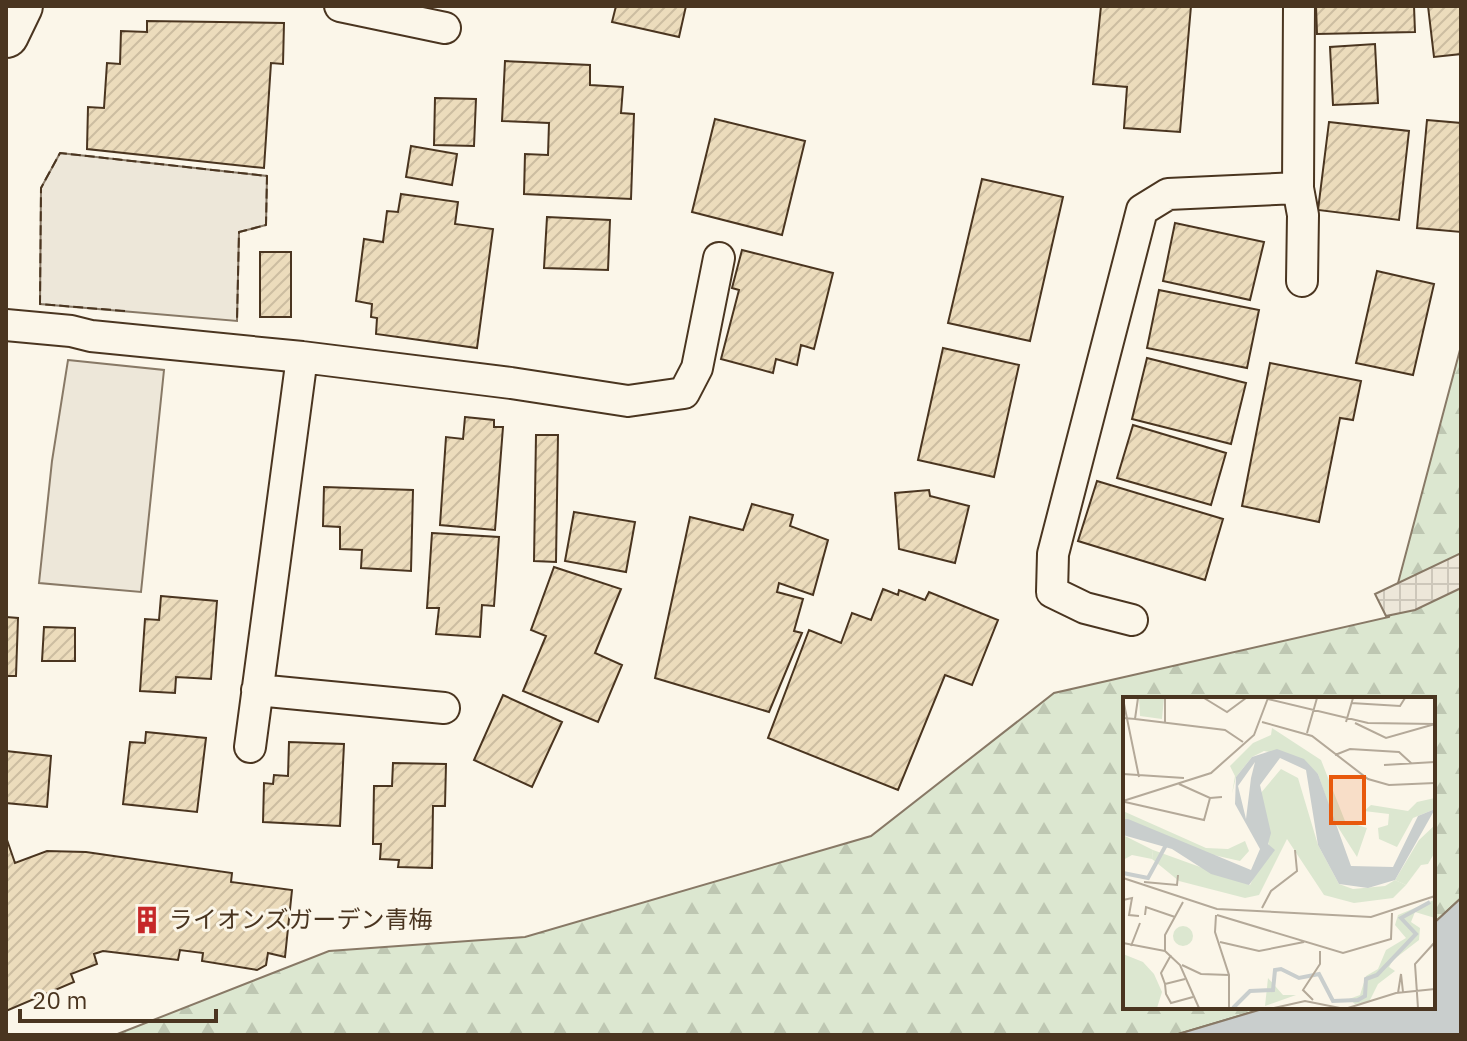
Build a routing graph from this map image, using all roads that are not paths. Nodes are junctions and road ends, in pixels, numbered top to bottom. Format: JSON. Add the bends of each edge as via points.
{"nodes":[{"id":1,"x":20,"y":6,"type":"edge"},
{"id":2,"x":340,"y":6,"type":"edge"},
{"id":3,"x":1299,"y":6,"type":"edge"},
{"id":4,"x":445,"y":28,"type":"dead end"},
{"id":5,"x":6,"y":35,"type":"edge"},
{"id":6,"x":1298,"y":188,"type":"junction"},
{"id":7,"x":719,"y":258,"type":"dead end"},
{"id":8,"x":1302,"y":281,"type":"dead end"},
{"id":9,"x":6,"y":325,"type":"edge"},
{"id":10,"x":302,"y":357,"type":"junction"},
{"id":11,"x":1132,"y":620,"type":"dead end"},
{"id":12,"x":257,"y":690,"type":"junction"},
{"id":13,"x":444,"y":708,"type":"dead end"},
{"id":14,"x":250,"y":747,"type":"dead end"}],
"edges":[{"from":1,"to":5,"type":"main road"},
{"from":2,"to":4,"type":"lane"},
{"from":3,"to":6,"type":"lane"},
{"from":6,"to":8,"type":"lane"},
{"from":6,"to":11,"type":"lane","via":[[1168,194],[1142,210],[1053,554],[1052,592],[1085,608]]},
{"from":7,"to":10,"type":"lane","via":[[697,368],[684,393],[628,401]]},
{"from":9,"to":10,"type":"lane"},
{"from":10,"to":12,"type":"lane"},
{"from":12,"to":13,"type":"lane"},
{"from":12,"to":14,"type":"lane"}]}
